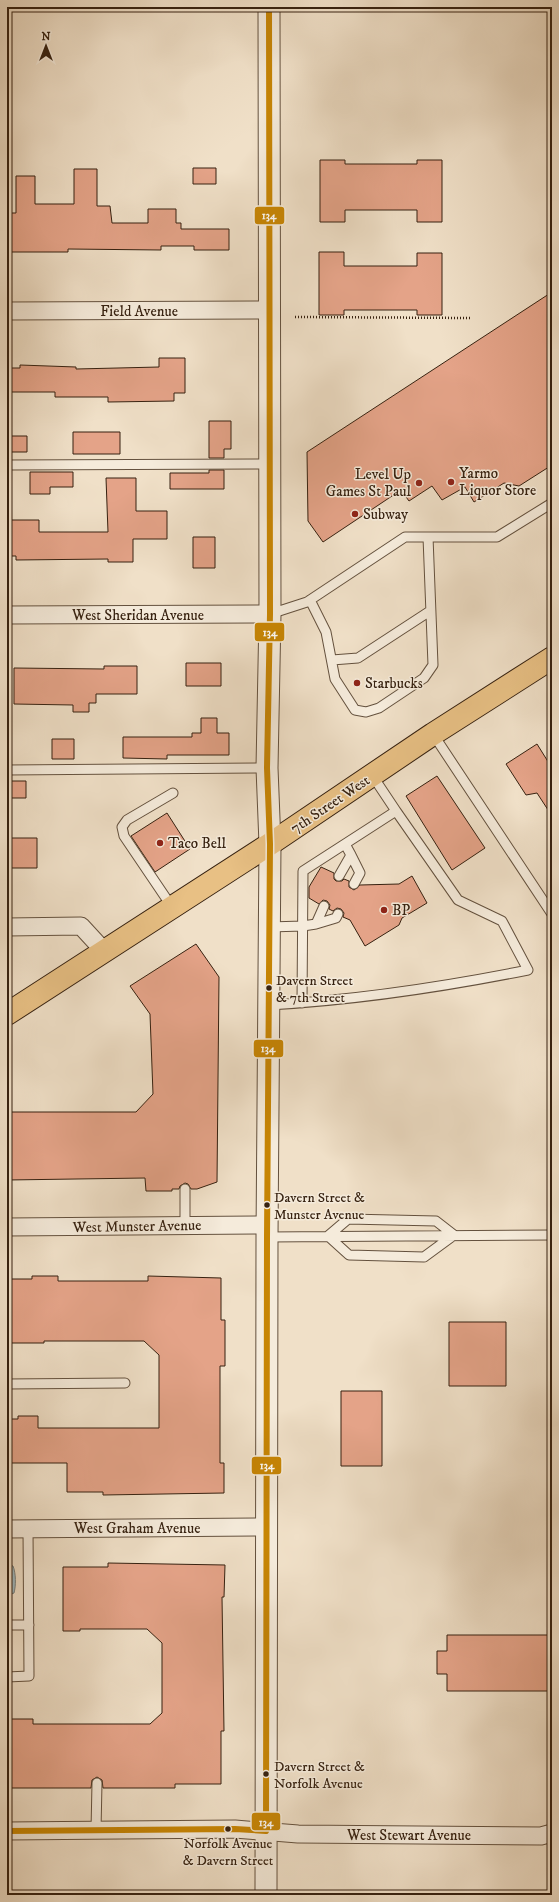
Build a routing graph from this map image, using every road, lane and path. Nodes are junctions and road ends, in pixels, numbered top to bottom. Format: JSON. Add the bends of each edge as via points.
{"nodes":[{"id":1,"x":269,"y":7,"type":"edge"},
{"id":2,"x":270,"y":310,"type":"junction"},
{"id":3,"x":7,"y":311,"type":"edge"},
{"id":4,"x":295,"y":317,"type":"dead end"},
{"id":5,"x":470,"y":318,"type":"dead end"},
{"id":6,"x":270,"y":464,"type":"junction"},
{"id":7,"x":7,"y":465,"type":"edge"},
{"id":8,"x":552,"y":503,"type":"edge"},
{"id":9,"x":428,"y":537,"type":"junction"},
{"id":10,"x":310,"y":600,"type":"junction"},
{"id":11,"x":430,"y":611,"type":"junction"},
{"id":12,"x":270,"y":614,"type":"junction"},
{"id":13,"x":7,"y":615,"type":"edge"},
{"id":14,"x":552,"y":658,"type":"edge"},
{"id":15,"x":332,"y":660,"type":"junction"},
{"id":16,"x":433,"y":734,"type":"junction"},
{"id":17,"x":267,"y":768,"type":"junction"},
{"id":18,"x":7,"y":770,"type":"edge"},
{"id":19,"x":372,"y":775,"type":"junction"},
{"id":20,"x":173,"y":793,"type":"dead end"},
{"id":21,"x":396,"y":810,"type":"junction"},
{"id":22,"x":270,"y":844,"type":"junction"},
{"id":23,"x":345,"y":844,"type":"junction"},
{"id":24,"x":351,"y":855,"type":"junction"},
{"id":25,"x":339,"y":876,"type":"dead end"},
{"id":26,"x":354,"y":884,"type":"dead end"},
{"id":27,"x":324,"y":906,"type":"dead end"},
{"id":28,"x":172,"y":907,"type":"junction"},
{"id":29,"x":338,"y":914,"type":"dead end"},
{"id":30,"x":552,"y":914,"type":"edge"},
{"id":31,"x":316,"y":924,"type":"junction"},
{"id":32,"x":303,"y":926,"type":"junction"},
{"id":33,"x":7,"y":927,"type":"edge"},
{"id":34,"x":269,"y":927,"type":"junction"},
{"id":35,"x":104,"y":951,"type":"junction"},
{"id":36,"x":302,"y":1003,"type":"junction"},
{"id":37,"x":268,"y":1005,"type":"junction"},
{"id":38,"x":7,"y":1014,"type":"edge"},
{"id":39,"x":185,"y":1189,"type":"dead end"},
{"id":40,"x":185,"y":1226,"type":"junction"},
{"id":41,"x":7,"y":1227,"type":"edge"},
{"id":42,"x":267,"y":1231,"type":"junction"},
{"id":43,"x":454,"y":1235,"type":"junction"},
{"id":44,"x":552,"y":1235,"type":"edge"},
{"id":45,"x":328,"y":1236,"type":"junction"},
{"id":46,"x":125,"y":1383,"type":"dead end"},
{"id":47,"x":7,"y":1384,"type":"edge"},
{"id":48,"x":266,"y":1527,"type":"junction"},
{"id":49,"x":7,"y":1529,"type":"edge"},
{"id":50,"x":28,"y":1529,"type":"junction"},
{"id":51,"x":7,"y":1625,"type":"edge"},
{"id":52,"x":29,"y":1625,"type":"junction"},
{"id":53,"x":7,"y":1677,"type":"edge"},
{"id":54,"x":96,"y":1783,"type":"dead end"},
{"id":55,"x":96,"y":1830,"type":"junction"},
{"id":56,"x":7,"y":1831,"type":"edge"},
{"id":57,"x":266,"y":1831,"type":"junction"},
{"id":58,"x":552,"y":1833,"type":"edge"},
{"id":59,"x":266,"y":1895,"type":"edge"}],
"edges":[{"from":1,"to":2,"type":"street"},
{"from":2,"to":3,"type":"street","name":"Field Avenue"},
{"from":2,"to":6,"type":"street"},
{"from":4,"to":5,"type":"path"},
{"from":6,"to":7,"type":"lane"},
{"from":6,"to":12,"type":"street"},
{"from":8,"to":9,"type":"lane","via":[[497,537]]},
{"from":9,"to":10,"type":"lane","via":[[405,537]]},
{"from":9,"to":11,"type":"lane"},
{"from":10,"to":12,"type":"lane"},
{"from":10,"to":15,"type":"lane","via":[[326,632]]},
{"from":11,"to":15,"type":"lane","via":[[358,658]]},
{"from":11,"to":15,"type":"lane","via":[[433,665],[424,678],[379,708],[366,712],[355,710],[335,679]]},
{"from":12,"to":13,"type":"street","name":"West Sheridan Avenue"},
{"from":12,"to":17,"type":"street"},
{"from":14,"to":16,"type":"main road","name":"7th Street West"},
{"from":16,"to":19,"type":"main road","name":"7th Street West"},
{"from":16,"to":30,"type":"lane"},
{"from":17,"to":18,"type":"lane"},
{"from":17,"to":22,"type":"street"},
{"from":19,"to":21,"type":"lane"},
{"from":19,"to":22,"type":"main road","name":"7th Street West"},
{"from":20,"to":28,"type":"lane","via":[[127,820],[122,827],[124,836]]},
{"from":21,"to":23,"type":"lane"},
{"from":21,"to":36,"type":"lane","via":[[458,900],[502,921],[528,970],[455,984]]},
{"from":22,"to":28,"type":"main road","name":"7th Street West"},
{"from":22,"to":34,"type":"street"},
{"from":23,"to":24,"type":"lane"},
{"from":23,"to":32,"type":"lane","via":[[303,871]]},
{"from":24,"to":25,"type":"lane"},
{"from":24,"to":26,"type":"lane","via":[[360,873]]},
{"from":27,"to":31,"type":"lane"},
{"from":28,"to":35,"type":"main road","name":"7th Street West"},
{"from":29,"to":31,"type":"lane","via":[[336,918]]},
{"from":31,"to":32,"type":"lane"},
{"from":32,"to":34,"type":"lane"},
{"from":32,"to":36,"type":"lane"},
{"from":33,"to":35,"type":"street","via":[[81,926]]},
{"from":34,"to":37,"type":"street"},
{"from":35,"to":38,"type":"main road","name":"7th Street West"},
{"from":36,"to":37,"type":"lane"},
{"from":37,"to":42,"type":"street"},
{"from":39,"to":40,"type":"lane"},
{"from":40,"to":41,"type":"street","name":"West Munster Avenue"},
{"from":40,"to":42,"type":"street","name":"West Munster Avenue"},
{"from":42,"to":45,"type":"lane"},
{"from":42,"to":48,"type":"street"},
{"from":43,"to":44,"type":"lane"},
{"from":43,"to":45,"type":"lane"},
{"from":43,"to":45,"type":"lane","via":[[436,1221],[348,1219]]},
{"from":43,"to":45,"type":"lane","via":[[424,1257],[349,1255]]},
{"from":46,"to":47,"type":"lane"},
{"from":48,"to":50,"type":"street","name":"West Graham Avenue"},
{"from":48,"to":57,"type":"street"},
{"from":49,"to":50,"type":"street","name":"West Graham Avenue"},
{"from":50,"to":52,"type":"lane"},
{"from":51,"to":52,"type":"lane"},
{"from":52,"to":53,"type":"lane","via":[[29,1676]]},
{"from":54,"to":55,"type":"lane"},
{"from":55,"to":56,"type":"street","name":"West Stewart Avenue"},
{"from":55,"to":57,"type":"street","name":"West Stewart Avenue"},
{"from":57,"to":58,"type":"street","name":"West Stewart Avenue","via":[[298,1834],[541,1836]]},
{"from":57,"to":59,"type":"street"}]}
